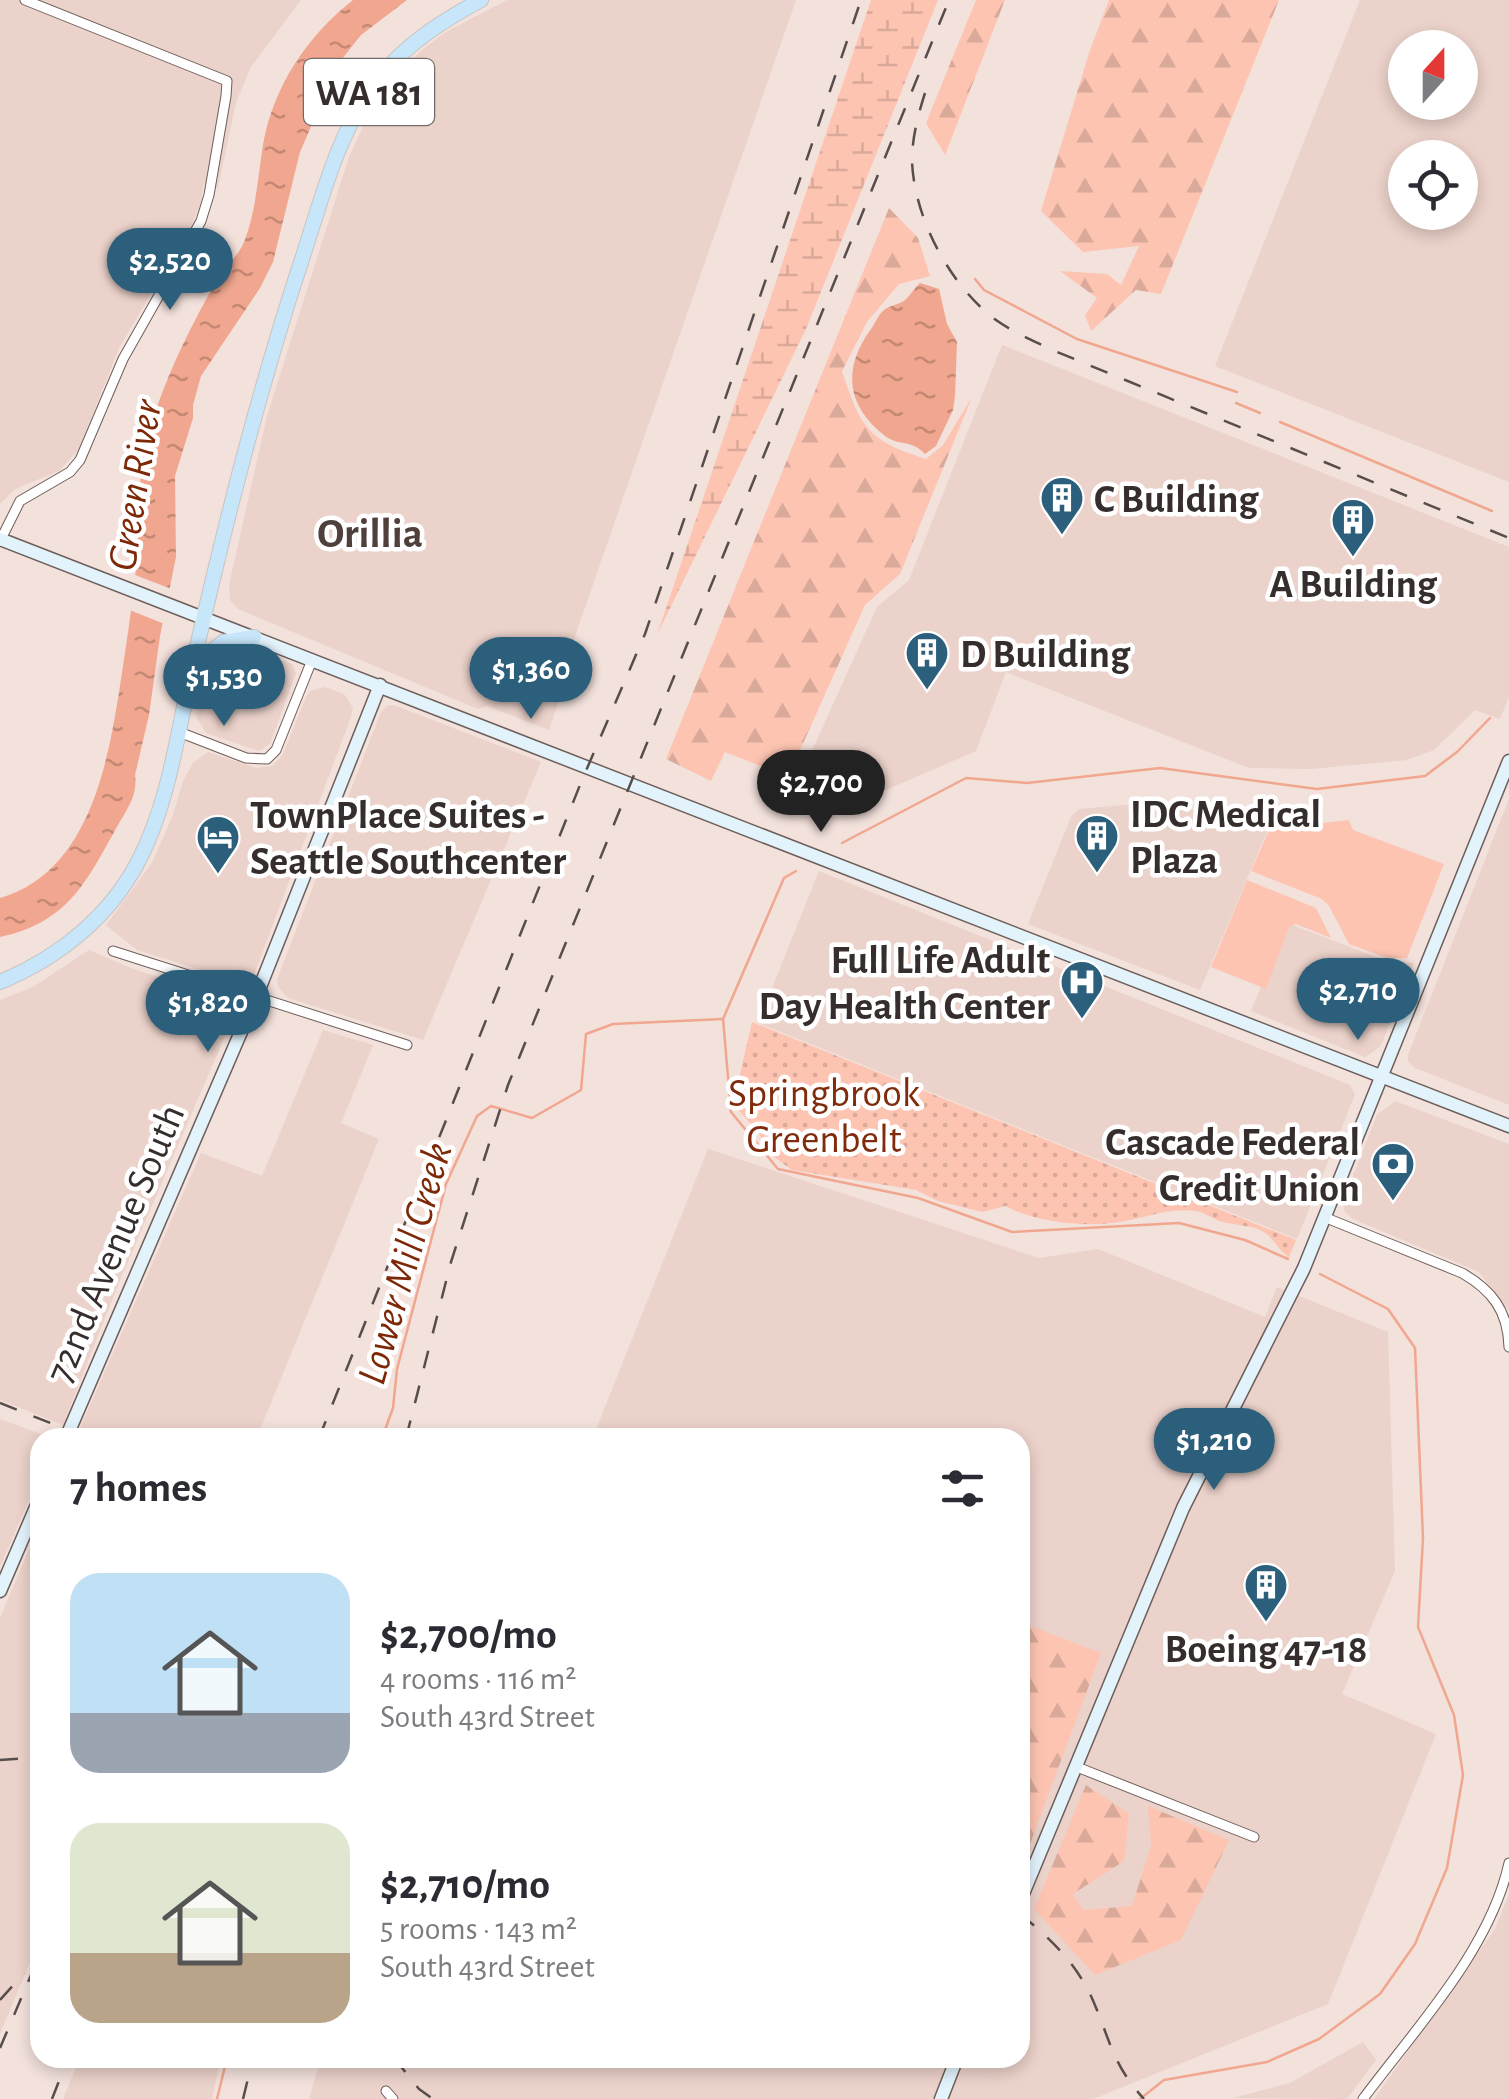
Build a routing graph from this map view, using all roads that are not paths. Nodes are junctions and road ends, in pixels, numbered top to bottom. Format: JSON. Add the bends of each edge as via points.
{"nodes":[{"id":1,"x":25,"y":0,"type":"edge"},
{"id":2,"x":482,"y":0,"type":"edge"},
{"id":3,"x":0,"y":540,"type":"edge"},
{"id":4,"x":204,"y":619,"type":"junction"},
{"id":5,"x":254,"y":637,"type":"junction"},
{"id":6,"x":312,"y":660,"type":"junction"},
{"id":7,"x":192,"y":666,"type":"junction"},
{"id":8,"x":380,"y":685,"type":"junction"},
{"id":9,"x":180,"y":732,"type":"junction"},
{"id":10,"x":1509,"y":761,"type":"edge"},
{"id":11,"x":113,"y":951,"type":"dead end"},
{"id":12,"x":0,"y":982,"type":"edge"},
{"id":13,"x":256,"y":997,"type":"junction"},
{"id":14,"x":407,"y":1045,"type":"dead end"},
{"id":15,"x":1380,"y":1075,"type":"junction"},
{"id":16,"x":1509,"y":1126,"type":"edge"},
{"id":17,"x":1324,"y":1217,"type":"junction"},
{"id":18,"x":1509,"y":1346,"type":"edge"},
{"id":19,"x":70,"y":1428,"type":"edge"},
{"id":20,"x":30,"y":1521,"type":"edge"},
{"id":21,"x":0,"y":1591,"type":"edge"},
{"id":22,"x":1077,"y":1766,"type":"junction"},
{"id":23,"x":1254,"y":1837,"type":"dead end"},
{"id":24,"x":1509,"y":1864,"type":"edge"},
{"id":25,"x":1030,"y":1877,"type":"edge"},
{"id":26,"x":949,"y":2068,"type":"edge"},
{"id":27,"x":940,"y":2099,"type":"edge"},
{"id":28,"x":1364,"y":2099,"type":"edge"}],
"edges":[{"from":1,"to":3,"type":"street","via":[[227,81],[210,195],[200,220],[123,358],[80,460],[20,500]]},
{"from":2,"to":4,"type":"main road","number":"WA 181","via":[[393,61],[351,121],[273,349]]},
{"from":3,"to":4,"type":"street"},
{"from":4,"to":5,"type":"street"},
{"from":4,"to":7,"type":"main road","number":"WA 181"},
{"from":5,"to":6,"type":"street"},
{"from":5,"to":7,"type":"main road","via":[[223,642]]},
{"from":6,"to":8,"type":"street"},
{"from":6,"to":9,"type":"street","via":[[267,759],[246,758]]},
{"from":7,"to":9,"type":"main road","number":"WA 181"},
{"from":8,"to":13,"type":"street","name":"72nd Avenue South"},
{"from":8,"to":15,"type":"street"},
{"from":9,"to":12,"type":"main road","number":"WA 181","via":[[150,832],[127,880],[74,941]]},
{"from":10,"to":15,"type":"street"},
{"from":11,"to":13,"type":"street"},
{"from":13,"to":14,"type":"street"},
{"from":13,"to":19,"type":"street","name":"72nd Avenue South"},
{"from":15,"to":16,"type":"street"},
{"from":15,"to":17,"type":"street"},
{"from":17,"to":18,"type":"street","via":[[1482,1285],[1502,1311]]},
{"from":17,"to":22,"type":"street","via":[[1182,1508]]},
{"from":20,"to":21,"type":"street"},
{"from":22,"to":23,"type":"street"},
{"from":22,"to":25,"type":"street"},
{"from":24,"to":28,"type":"street","via":[[1471,1952]]},
{"from":26,"to":27,"type":"street"}]}
